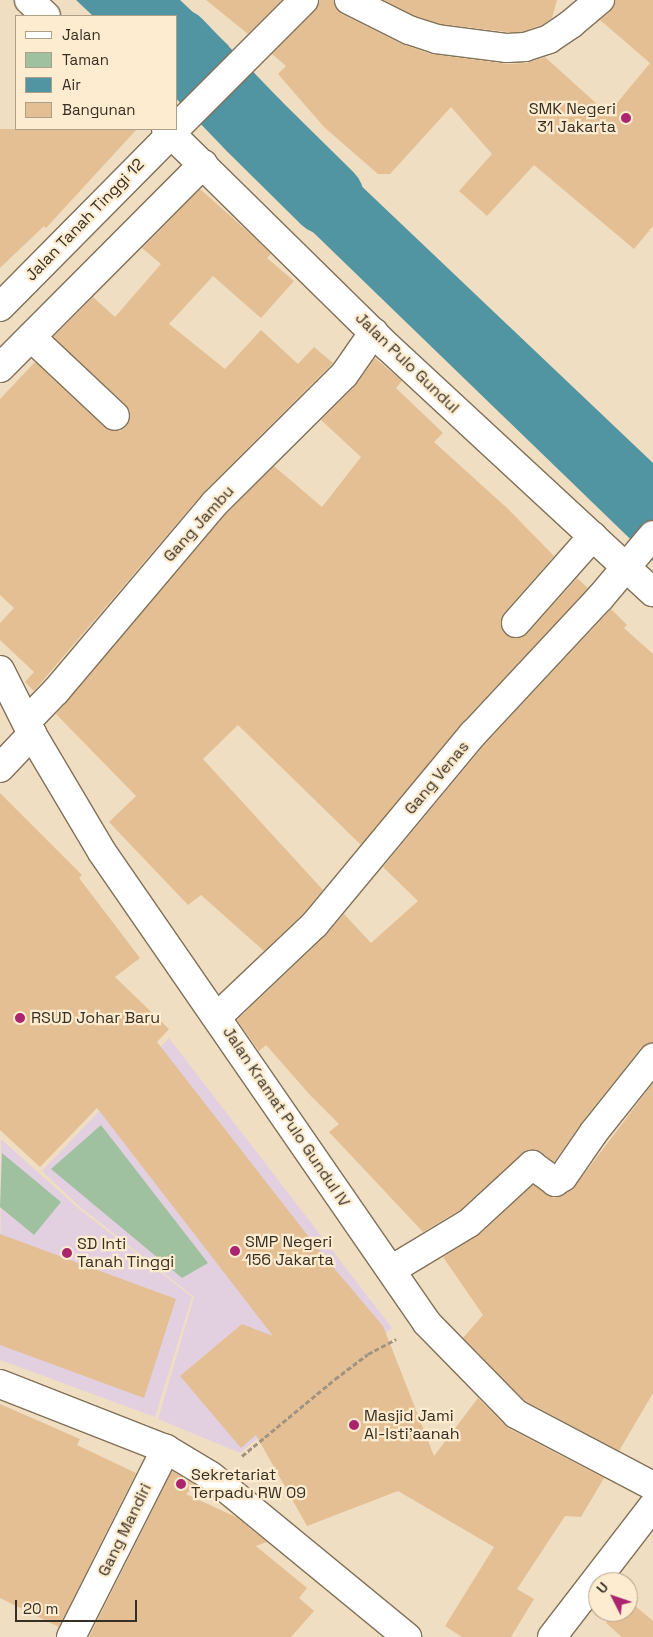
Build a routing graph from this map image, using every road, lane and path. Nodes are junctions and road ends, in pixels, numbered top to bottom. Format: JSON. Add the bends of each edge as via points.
{"nodes":[{"id":1,"x":29,"y":0,"type":"edge"},
{"id":2,"x":304,"y":0,"type":"edge"},
{"id":3,"x":349,"y":0,"type":"edge"},
{"id":4,"x":600,"y":0,"type":"edge"},
{"id":5,"x":45,"y":15,"type":"edge"},
{"id":6,"x":178,"y":126,"type":"edge"},
{"id":7,"x":174,"y":130,"type":"edge"},
{"id":8,"x":176,"y":130,"type":"edge"},
{"id":9,"x":201,"y":162,"type":"junction"},
{"id":10,"x":0,"y":307,"type":"edge"},
{"id":11,"x":374,"y":332,"type":"junction"},
{"id":12,"x":31,"y":337,"type":"junction"},
{"id":13,"x":0,"y":368,"type":"edge"},
{"id":14,"x":115,"y":416,"type":"dead end"},
{"id":15,"x":653,"y":535,"type":"edge"},
{"id":16,"x":593,"y":536,"type":"junction"},
{"id":17,"x":628,"y":564,"type":"junction"},
{"id":18,"x":653,"y":592,"type":"edge"},
{"id":19,"x":516,"y":622,"type":"dead end"},
{"id":20,"x":0,"y":670,"type":"edge"},
{"id":21,"x":30,"y":728,"type":"junction"},
{"id":22,"x":0,"y":768,"type":"edge"},
{"id":23,"x":217,"y":1017,"type":"junction"},
{"id":24,"x":653,"y":1058,"type":"edge"},
{"id":25,"x":390,"y":1270,"type":"junction"},
{"id":26,"x":427,"y":1323,"type":"junction"},
{"id":27,"x":0,"y":1384,"type":"edge"},
{"id":28,"x":166,"y":1449,"type":"junction"},
{"id":29,"x":215,"y":1479,"type":"junction"},
{"id":30,"x":653,"y":1486,"type":"edge"},
{"id":31,"x":653,"y":1506,"type":"edge"},
{"id":32,"x":71,"y":1637,"type":"edge"},
{"id":33,"x":407,"y":1637,"type":"edge"},
{"id":34,"x":552,"y":1637,"type":"edge"}],
"edges":[{"from":1,"to":5,"type":"street"},
{"from":2,"to":6,"type":"street","name":"Jalan Tanah Tinggi 12"},
{"from":3,"to":4,"type":"street","via":[[409,30],[436,39],[507,48],[525,47],[549,38]]},
{"from":7,"to":10,"type":"street","name":"Jalan Tanah Tinggi 12"},
{"from":8,"to":9,"type":"street","name":"Jalan Pulo Gundul"},
{"from":9,"to":11,"type":"street","name":"Jalan Pulo Gundul"},
{"from":9,"to":12,"type":"street"},
{"from":11,"to":16,"type":"street","name":"Jalan Pulo Gundul"},
{"from":11,"to":21,"type":"street","name":"Gang Jambu","via":[[344,375],[214,504],[56,691]]},
{"from":12,"to":13,"type":"street"},
{"from":12,"to":14,"type":"street"},
{"from":15,"to":17,"type":"street","name":"Gang Venas"},
{"from":16,"to":17,"type":"street","name":"Jalan Pulo Gundul"},
{"from":16,"to":19,"type":"street"},
{"from":17,"to":18,"type":"street","name":"Jalan Pulo Gundul"},
{"from":17,"to":23,"type":"street","name":"Gang Venas","via":[[473,734],[315,924]]},
{"from":20,"to":21,"type":"street","name":"Jalan Kramat Pulo Gundul IV"},
{"from":21,"to":22,"type":"street","name":"Gang Jambu"},
{"from":21,"to":23,"type":"street","name":"Jalan Kramat Pulo Gundul IV","via":[[102,852]]},
{"from":23,"to":25,"type":"street","name":"Jalan Kramat Pulo Gundul IV"},
{"from":24,"to":25,"type":"street","via":[[563,1177],[555,1182],[532,1165],[469,1223]]},
{"from":25,"to":26,"type":"street","name":"Jalan Kramat Pulo Gundul IV"},
{"from":26,"to":29,"type":"path","via":[[368,1354],[334,1379]]},
{"from":26,"to":30,"type":"street","name":"Jalan Kramat Pulo Gundul IV","via":[[516,1414]]},
{"from":27,"to":28,"type":"street"},
{"from":28,"to":29,"type":"street"},
{"from":28,"to":32,"type":"street","name":"Gang Mandiri"},
{"from":29,"to":33,"type":"street"},
{"from":31,"to":34,"type":"street"}]}
